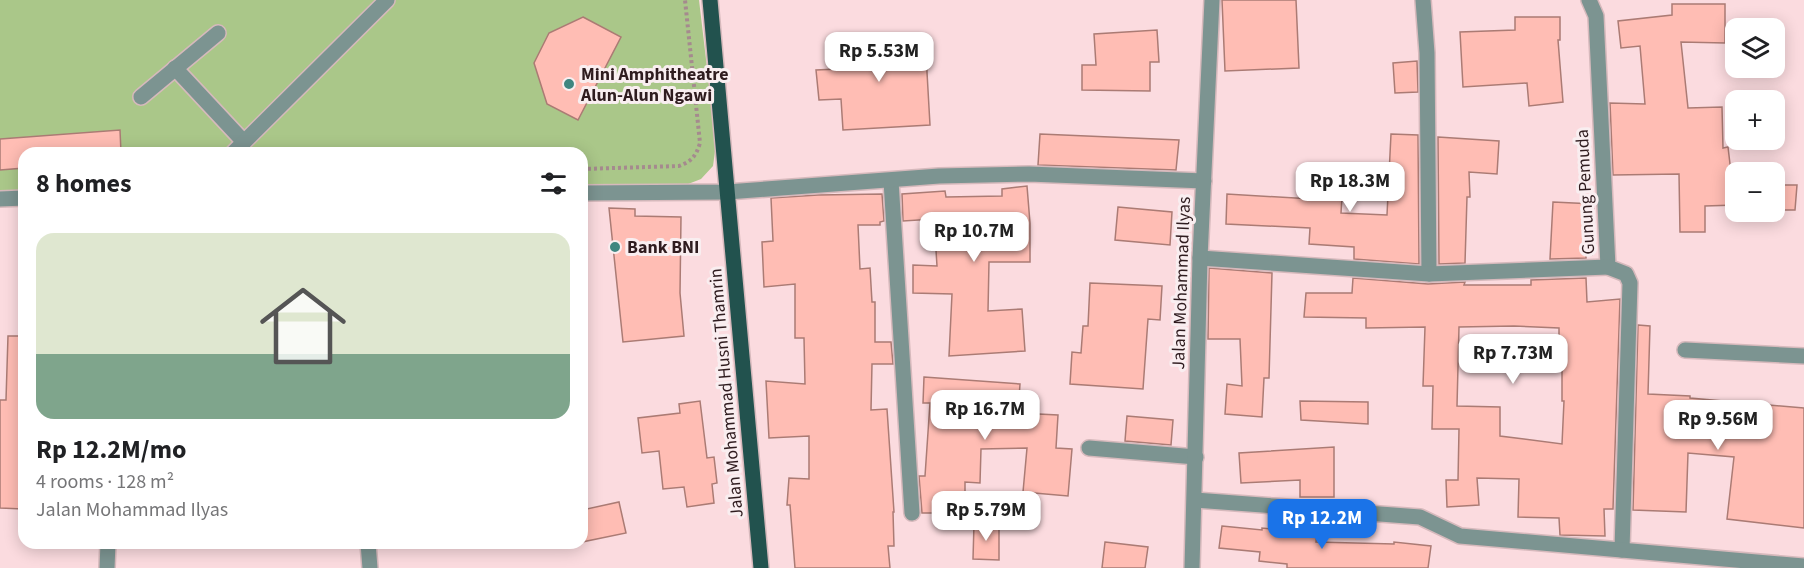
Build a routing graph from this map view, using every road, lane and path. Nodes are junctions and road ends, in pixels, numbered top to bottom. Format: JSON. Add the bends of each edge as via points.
{"nodes":[{"id":1,"x":387,"y":0,"type":"edge"},
{"id":2,"x":401,"y":0,"type":"edge"},
{"id":3,"x":685,"y":0,"type":"edge"},
{"id":4,"x":710,"y":0,"type":"edge"},
{"id":5,"x":1212,"y":0,"type":"edge"},
{"id":6,"x":1423,"y":0,"type":"edge"},
{"id":7,"x":1589,"y":0,"type":"edge"},
{"id":8,"x":218,"y":33,"type":"dead end"},
{"id":9,"x":175,"y":68,"type":"junction"},
{"id":10,"x":141,"y":97,"type":"dead end"},
{"id":11,"x":239,"y":147,"type":"edge"},
{"id":12,"x":244,"y":147,"type":"edge"},
{"id":13,"x":244,"y":147,"type":"edge"},
{"id":14,"x":588,"y":169,"type":"edge"},
{"id":15,"x":891,"y":181,"type":"junction"},
{"id":16,"x":1204,"y":181,"type":"junction"},
{"id":17,"x":727,"y":192,"type":"junction"},
{"id":18,"x":588,"y":193,"type":"edge"},
{"id":19,"x":18,"y":198,"type":"edge"},
{"id":20,"x":0,"y":199,"type":"edge"},
{"id":21,"x":1200,"y":258,"type":"junction"},
{"id":22,"x":1608,"y":267,"type":"junction"},
{"id":23,"x":1429,"y":274,"type":"junction"},
{"id":24,"x":1685,"y":350,"type":"dead end"},
{"id":25,"x":1804,"y":356,"type":"edge"},
{"id":26,"x":1089,"y":448,"type":"dead end"},
{"id":27,"x":1196,"y":457,"type":"junction"},
{"id":28,"x":1195,"y":500,"type":"junction"},
{"id":29,"x":912,"y":513,"type":"dead end"},
{"id":30,"x":108,"y":549,"type":"edge"},
{"id":31,"x":368,"y":549,"type":"edge"},
{"id":32,"x":1622,"y":550,"type":"junction"},
{"id":33,"x":1804,"y":566,"type":"edge"},
{"id":34,"x":107,"y":568,"type":"edge"},
{"id":35,"x":370,"y":568,"type":"edge"},
{"id":36,"x":761,"y":568,"type":"edge"},
{"id":37,"x":1192,"y":568,"type":"edge"}],
"edges":[{"from":1,"to":12,"type":"street"},
{"from":2,"to":13,"type":"street"},
{"from":3,"to":14,"type":"path","via":[[700,143],[696,156],[679,166]]},
{"from":4,"to":17,"type":"main road","name":"Jalan Mohammad Husni Thamrin"},
{"from":5,"to":16,"type":"street","name":"Jalan Mohammad Ilyas"},
{"from":6,"to":23,"type":"street"},
{"from":7,"to":22,"type":"street","name":"Gunung Pemuda","via":[[1596,16]]},
{"from":8,"to":9,"type":"street"},
{"from":9,"to":10,"type":"street"},
{"from":9,"to":11,"type":"street"},
{"from":15,"to":16,"type":"street","via":[[1029,174]]},
{"from":15,"to":17,"type":"street"},
{"from":15,"to":29,"type":"street"},
{"from":16,"to":21,"type":"street","name":"Jalan Mohammad Ilyas"},
{"from":17,"to":18,"type":"street"},
{"from":17,"to":36,"type":"main road","name":"Jalan Mohammad Husni Thamrin"},
{"from":19,"to":20,"type":"street"},
{"from":21,"to":23,"type":"street"},
{"from":21,"to":27,"type":"street","name":"Jalan Mohammad Ilyas"},
{"from":22,"to":23,"type":"street"},
{"from":22,"to":32,"type":"street","name":"Gunung Pemuda","via":[[1626,274],[1630,283]]},
{"from":24,"to":25,"type":"street"},
{"from":26,"to":27,"type":"street"},
{"from":27,"to":28,"type":"street","name":"Jalan Mohammad Ilyas"},
{"from":28,"to":32,"type":"street","via":[[1419,517],[1460,536]]},
{"from":28,"to":37,"type":"street","name":"Jalan Mohammad Ilyas"},
{"from":30,"to":34,"type":"street"},
{"from":31,"to":35,"type":"street"},
{"from":32,"to":33,"type":"street"}]}
